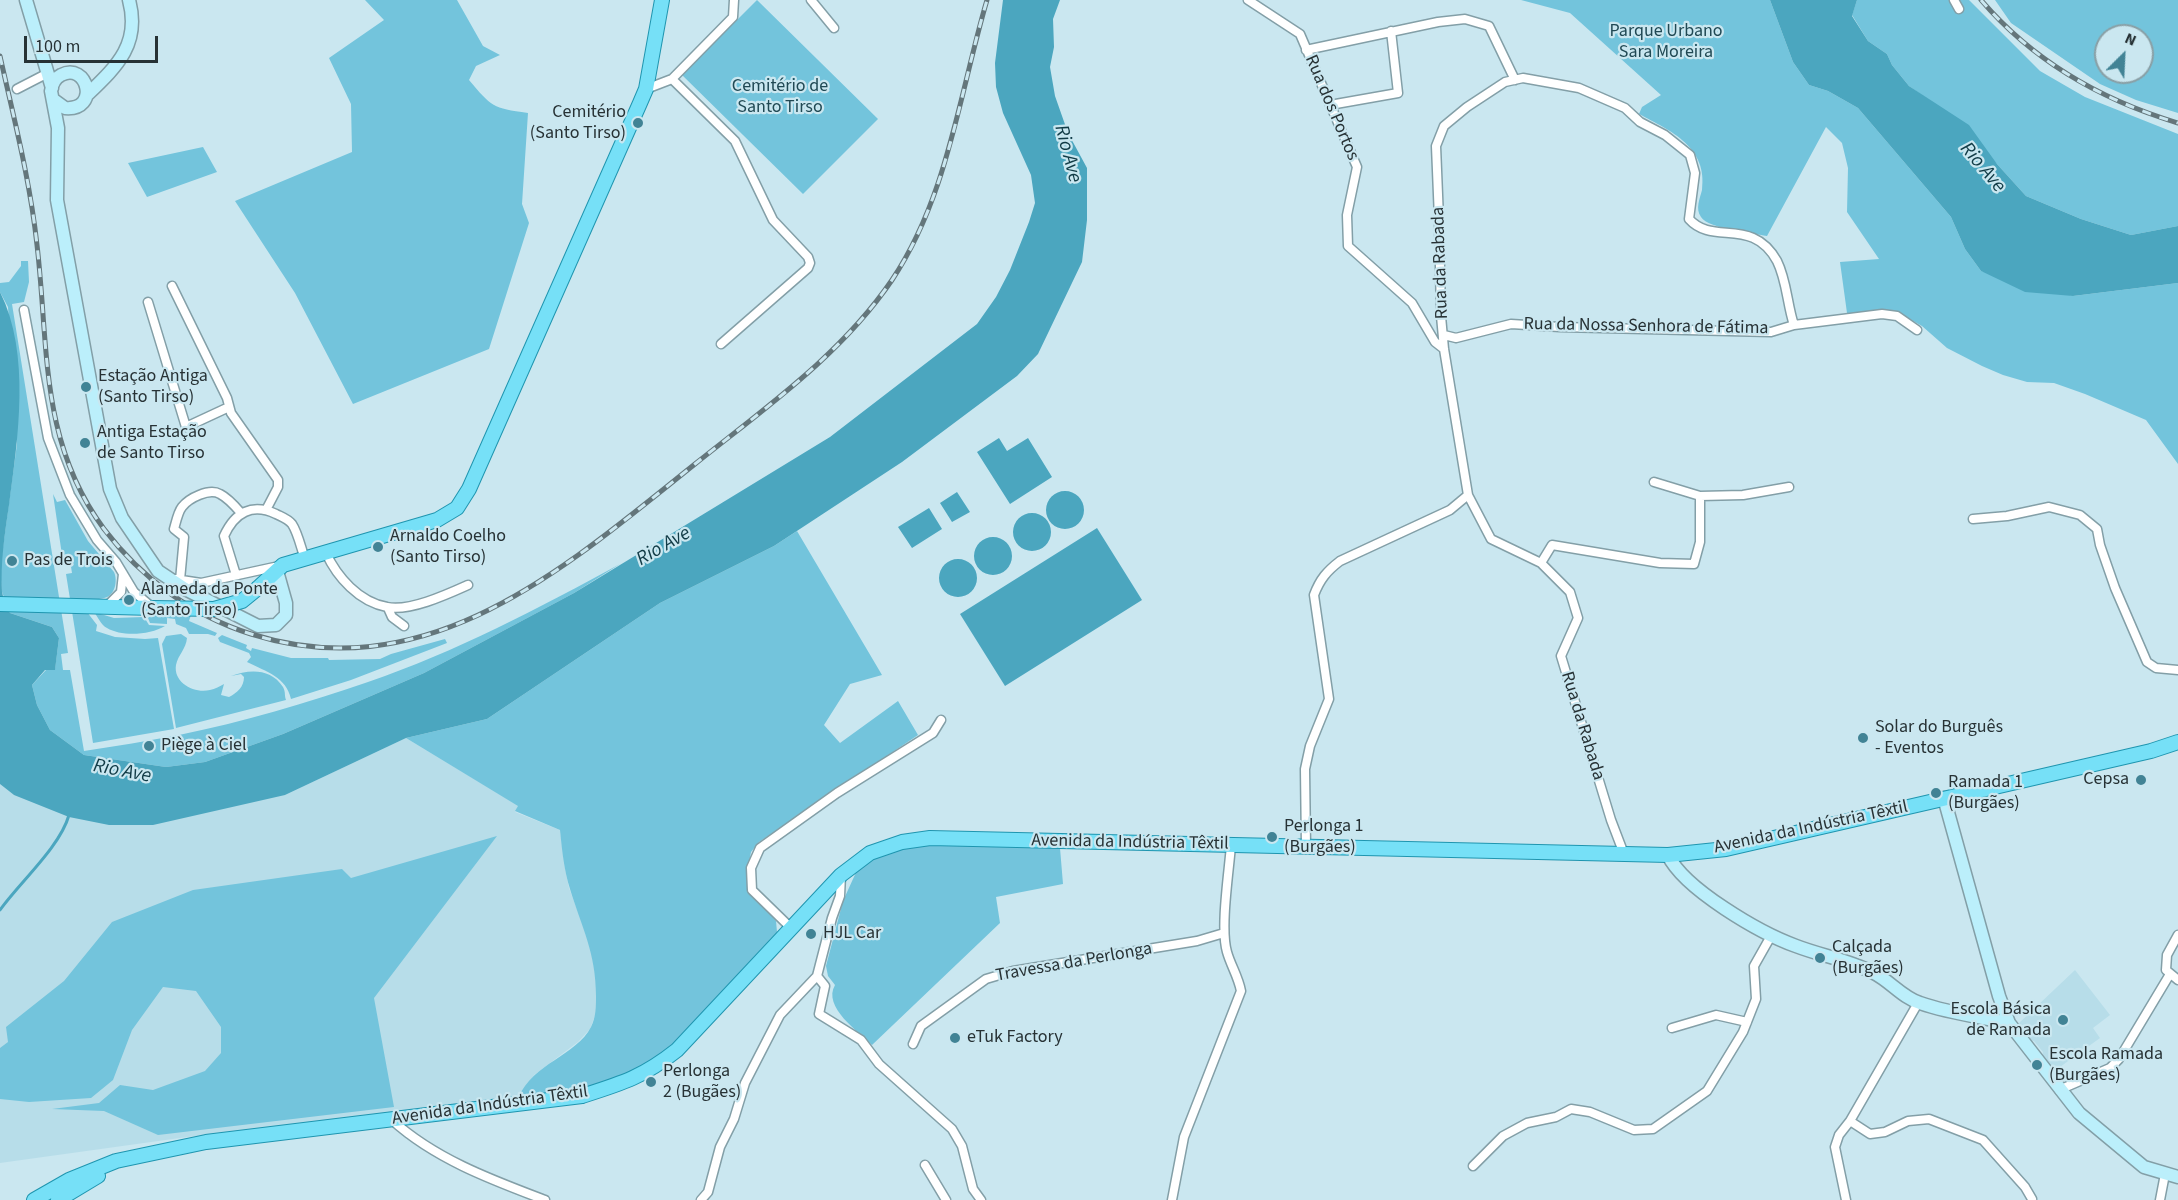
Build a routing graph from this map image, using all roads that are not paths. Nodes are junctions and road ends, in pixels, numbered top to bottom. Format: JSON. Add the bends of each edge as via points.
{"nodes":[{"id":1,"x":26,"y":0,"type":"edge"},
{"id":2,"x":129,"y":0,"type":"edge"},
{"id":3,"x":662,"y":0,"type":"edge"},
{"id":4,"x":734,"y":0,"type":"edge"},
{"id":5,"x":810,"y":0,"type":"edge"},
{"id":6,"x":1248,"y":0,"type":"edge"},
{"id":7,"x":1954,"y":0,"type":"edge"},
{"id":8,"x":1959,"y":9,"type":"dead end"},
{"id":9,"x":834,"y":28,"type":"dead end"},
{"id":10,"x":1391,"y":31,"type":"junction"},
{"id":11,"x":1306,"y":50,"type":"junction"},
{"id":12,"x":40,"y":53,"type":"junction"},
{"id":13,"x":48,"y":73,"type":"junction"},
{"id":14,"x":64,"y":73,"type":"junction"},
{"id":15,"x":81,"y":77,"type":"junction"},
{"id":16,"x":103,"y":79,"type":"junction"},
{"id":17,"x":672,"y":79,"type":"junction"},
{"id":18,"x":1515,"y":80,"type":"junction"},
{"id":19,"x":17,"y":89,"type":"dead end"},
{"id":20,"x":646,"y":89,"type":"junction"},
{"id":21,"x":53,"y":94,"type":"junction"},
{"id":22,"x":86,"y":96,"type":"junction"},
{"id":23,"x":1330,"y":105,"type":"junction"},
{"id":24,"x":73,"y":108,"type":"junction"},
{"id":25,"x":58,"y":128,"type":"junction"},
{"id":26,"x":172,"y":286,"type":"dead end"},
{"id":27,"x":148,"y":302,"type":"dead end"},
{"id":28,"x":24,"y":310,"type":"dead end"},
{"id":29,"x":1794,"y":325,"type":"junction"},
{"id":30,"x":1917,"y":330,"type":"dead end"},
{"id":31,"x":1444,"y":335,"type":"junction"},
{"id":32,"x":721,"y":344,"type":"dead end"},
{"id":33,"x":1444,"y":349,"type":"junction"},
{"id":34,"x":229,"y":407,"type":"junction"},
{"id":35,"x":1654,"y":482,"type":"dead end"},
{"id":36,"x":1789,"y":487,"type":"dead end"},
{"id":37,"x":1468,"y":495,"type":"junction"},
{"id":38,"x":1700,"y":496,"type":"junction"},
{"id":39,"x":266,"y":510,"type":"junction"},
{"id":40,"x":241,"y":513,"type":"junction"},
{"id":41,"x":1973,"y":519,"type":"dead end"},
{"id":42,"x":326,"y":553,"type":"junction"},
{"id":43,"x":305,"y":559,"type":"junction"},
{"id":44,"x":1541,"y":563,"type":"junction"},
{"id":45,"x":280,"y":568,"type":"junction"},
{"id":46,"x":123,"y":573,"type":"junction"},
{"id":47,"x":249,"y":573,"type":"junction"},
{"id":48,"x":236,"y":575,"type":"junction"},
{"id":49,"x":165,"y":576,"type":"junction"},
{"id":50,"x":180,"y":580,"type":"junction"},
{"id":51,"x":468,"y":585,"type":"dead end"},
{"id":52,"x":197,"y":588,"type":"junction"},
{"id":53,"x":258,"y":588,"type":"junction"},
{"id":54,"x":284,"y":595,"type":"junction"},
{"id":55,"x":0,"y":604,"type":"edge"},
{"id":56,"x":101,"y":606,"type":"junction"},
{"id":57,"x":153,"y":608,"type":"junction"},
{"id":58,"x":388,"y":608,"type":"junction"},
{"id":59,"x":404,"y":626,"type":"dead end"},
{"id":60,"x":2178,"y":670,"type":"edge"},
{"id":61,"x":941,"y":720,"type":"dead end"},
{"id":62,"x":2178,"y":742,"type":"edge"},
{"id":63,"x":1944,"y":798,"type":"junction"},
{"id":64,"x":1230,"y":845,"type":"junction"},
{"id":65,"x":1306,"y":847,"type":"junction"},
{"id":66,"x":1624,"y":854,"type":"junction"},
{"id":67,"x":1668,"y":855,"type":"junction"},
{"id":68,"x":841,"y":875,"type":"junction"},
{"id":69,"x":790,"y":927,"type":"junction"},
{"id":70,"x":1224,"y":933,"type":"junction"},
{"id":71,"x":2178,"y":935,"type":"edge"},
{"id":72,"x":1772,"y":936,"type":"junction"},
{"id":73,"x":2170,"y":974,"type":"junction"},
{"id":74,"x":817,"y":976,"type":"junction"},
{"id":75,"x":2178,"y":980,"type":"edge"},
{"id":76,"x":1918,"y":1003,"type":"junction"},
{"id":77,"x":1747,"y":1022,"type":"junction"},
{"id":78,"x":2009,"y":1023,"type":"junction"},
{"id":79,"x":1672,"y":1028,"type":"dead end"},
{"id":80,"x":913,"y":1044,"type":"dead end"},
{"id":81,"x":2059,"y":1090,"type":"junction"},
{"id":82,"x":392,"y":1120,"type":"junction"},
{"id":83,"x":1850,"y":1121,"type":"junction"},
{"id":84,"x":170,"y":1149,"type":"junction"},
{"id":85,"x":925,"y":1165,"type":"dead end"},
{"id":86,"x":1473,"y":1166,"type":"dead end"},
{"id":87,"x":2165,"y":1174,"type":"junction"},
{"id":88,"x":2178,"y":1177,"type":"edge"},
{"id":89,"x":2032,"y":1199,"type":"edge"},
{"id":90,"x":34,"y":1200,"type":"edge"},
{"id":91,"x":58,"y":1200,"type":"edge"},
{"id":92,"x":545,"y":1200,"type":"edge"},
{"id":93,"x":701,"y":1200,"type":"edge"},
{"id":94,"x":946,"y":1200,"type":"edge"},
{"id":95,"x":981,"y":1200,"type":"edge"},
{"id":96,"x":1172,"y":1200,"type":"edge"},
{"id":97,"x":1846,"y":1200,"type":"edge"},
{"id":98,"x":2160,"y":1200,"type":"edge"}],
"edges":[{"from":1,"to":12,"type":"street"},
{"from":2,"to":16,"type":"street","via":[[129,41],[121,59]]},
{"from":3,"to":20,"type":"main road"},
{"from":4,"to":17,"type":"street","via":[[733,17]]},
{"from":5,"to":9,"type":"street"},
{"from":6,"to":11,"type":"street","name":"Rua dos Portos","via":[[1300,34]]},
{"from":7,"to":8,"type":"street"},
{"from":10,"to":11,"type":"street"},
{"from":10,"to":18,"type":"street","via":[[1465,19],[1489,26]]},
{"from":10,"to":23,"type":"street","via":[[1398,93]]},
{"from":11,"to":23,"type":"street","name":"Rua dos Portos"},
{"from":12,"to":13,"type":"street"},
{"from":12,"to":14,"type":"street"},
{"from":13,"to":19,"type":"street"},
{"from":13,"to":21,"type":"street"},
{"from":14,"to":15,"type":"street"},
{"from":14,"to":21,"type":"street","via":[[55,80]]},
{"from":15,"to":16,"type":"street"},
{"from":15,"to":22,"type":"street","via":[[87,87]]},
{"from":16,"to":22,"type":"street"},
{"from":17,"to":20,"type":"street"},
{"from":17,"to":32,"type":"street","via":[[735,141],[773,220],[810,263]]},
{"from":18,"to":29,"type":"street","name":"Rua da Rabada","via":[[1552,82],[1602,96],[1690,155],[1695,173],[1689,219],[1697,228],[1756,238],[1768,247],[1778,263]]},
{"from":18,"to":31,"type":"street","name":"Rua da Rabada","via":[[1505,82],[1444,126],[1436,146]]},
{"from":20,"to":42,"type":"main road","via":[[474,478],[457,508],[437,520]]},
{"from":21,"to":24,"type":"street","via":[[59,106]]},
{"from":21,"to":25,"type":"street"},
{"from":22,"to":24,"type":"street","via":[[82,104]]},
{"from":23,"to":33,"type":"street","name":"Rua dos Portos","via":[[1357,166],[1347,215],[1348,246],[1412,303],[1435,342]]},
{"from":24,"to":25,"type":"street"},
{"from":25,"to":49,"type":"street","via":[[57,200],[110,489],[122,518],[158,572]]},
{"from":26,"to":34,"type":"street"},
{"from":27,"to":34,"type":"street","via":[[186,428]]},
{"from":28,"to":46,"type":"street","via":[[48,438],[70,495]]},
{"from":29,"to":30,"type":"street","name":"Rua da Nossa Senhora de Fátima","via":[[1882,314],[1897,316]]},
{"from":29,"to":31,"type":"street","name":"Rua da Nossa Senhora de Fátima","via":[[1771,332],[1511,324],[1456,338]]},
{"from":31,"to":33,"type":"street","name":"Rua da Rabada"},
{"from":33,"to":37,"type":"street","name":"Rua da Rabada"},
{"from":34,"to":39,"type":"street","via":[[278,480]]},
{"from":35,"to":38,"type":"street"},
{"from":36,"to":38,"type":"street","via":[[1743,495]]},
{"from":37,"to":44,"type":"street","name":"Rua da Rabada","via":[[1491,539]]},
{"from":37,"to":65,"type":"street","via":[[1450,510],[1340,561],[1319,581],[1314,595],[1329,699],[1305,769]]},
{"from":38,"to":44,"type":"street","via":[[1700,542],[1694,564],[1660,563],[1552,545]]},
{"from":39,"to":40,"type":"street"},
{"from":39,"to":43,"type":"street","via":[[292,525]]},
{"from":40,"to":48,"type":"street","via":[[224,536]]},
{"from":40,"to":50,"type":"street","via":[[216,492],[195,497],[182,507],[174,529],[184,537]]},
{"from":41,"to":60,"type":"street","via":[[2049,507],[2080,515],[2097,529],[2115,588],[2147,662],[2156,668]]},
{"from":42,"to":43,"type":"main road"},
{"from":42,"to":58,"type":"street","via":[[335,572],[348,585],[368,600]]},
{"from":43,"to":45,"type":"main road"},
{"from":44,"to":66,"type":"street","name":"Rua da Rabada","via":[[1573,600],[1578,618],[1561,656]]},
{"from":45,"to":47,"type":"street"},
{"from":45,"to":53,"type":"main road"},
{"from":45,"to":54,"type":"street"},
{"from":46,"to":56,"type":"street","via":[[120,592]]},
{"from":46,"to":57,"type":"street","via":[[134,592]]},
{"from":47,"to":48,"type":"street"},
{"from":47,"to":53,"type":"street","via":[[258,580]]},
{"from":48,"to":52,"type":"street"},
{"from":49,"to":50,"type":"street"},
{"from":49,"to":52,"type":"street"},
{"from":50,"to":52,"type":"street"},
{"from":51,"to":58,"type":"street","via":[[445,596]]},
{"from":52,"to":54,"type":"street","via":[[258,626],[276,625],[286,615]]},
{"from":53,"to":54,"type":"street"},
{"from":53,"to":57,"type":"main road","bridge":true,"via":[[242,601],[214,609]]},
{"from":55,"to":56,"type":"main road"},
{"from":56,"to":57,"type":"main road"},
{"from":58,"to":59,"type":"street"},
{"from":61,"to":69,"type":"street","via":[[933,733],[837,793],[760,848],[751,868],[752,890]]},
{"from":62,"to":63,"type":"main road","name":"Avenida da Indústria Têxtil","via":[[2151,752]]},
{"from":63,"to":67,"type":"main road","name":"Avenida da Indústria Têxtil","via":[[1726,849]]},
{"from":63,"to":78,"type":"street","via":[[1998,996]]},
{"from":64,"to":65,"type":"main road","name":"Avenida da Indústria Têxtil"},
{"from":64,"to":68,"type":"main road","name":"Avenida da Indústria Têxtil","via":[[930,838],[870,853]]},
{"from":64,"to":70,"type":"street"},
{"from":65,"to":66,"type":"main road","name":"Avenida da Indústria Têxtil"},
{"from":66,"to":67,"type":"main road","name":"Avenida da Indústria Têxtil"},
{"from":67,"to":72,"type":"street","via":[[1673,865],[1712,900]]},
{"from":68,"to":69,"type":"main road","name":"Avenida da Indústria Têxtil"},
{"from":68,"to":74,"type":"street","via":[[840,896]]},
{"from":69,"to":82,"type":"main road","name":"Avenida da Indústria Têxtil","via":[[677,1050],[628,1082],[582,1096]]},
{"from":70,"to":80,"type":"street","name":"Travessa da Perlonga","via":[[986,979],[921,1026]]},
{"from":70,"to":96,"type":"street","via":[[1241,991],[1184,1137]]},
{"from":71,"to":73,"type":"street","via":[[2167,955],[2166,970]]},
{"from":72,"to":76,"type":"street","via":[[1876,973]]},
{"from":72,"to":77,"type":"street","via":[[1754,966],[1756,999]]},
{"from":73,"to":75,"type":"street"},
{"from":73,"to":81,"type":"street","via":[[2119,1059],[2110,1068]]},
{"from":74,"to":93,"type":"street","via":[[780,1015],[745,1083],[720,1147],[708,1192]]},
{"from":74,"to":95,"type":"street","via":[[825,986],[819,1014],[861,1040],[879,1064],[952,1130],[962,1146],[973,1189]]},
{"from":76,"to":78,"type":"street"},
{"from":76,"to":83,"type":"street"},
{"from":77,"to":79,"type":"street","via":[[1716,1015]]},
{"from":77,"to":86,"type":"street","via":[[1707,1090],[1653,1129],[1634,1130],[1590,1112],[1571,1109],[1556,1117],[1527,1123],[1503,1136]]},
{"from":78,"to":81,"type":"street"},
{"from":81,"to":87,"type":"street","via":[[2079,1113],[2144,1167]]},
{"from":82,"to":84,"type":"main road","name":"Avenida da Indústria Têxtil"},
{"from":82,"to":92,"type":"street","via":[[406,1133],[479,1175]]},
{"from":83,"to":89,"type":"street","via":[[1870,1134],[1908,1121],[1929,1119],[1983,1140]]},
{"from":83,"to":97,"type":"street","via":[[1835,1147]]},
{"from":84,"to":90,"type":"main road","via":[[116,1161]]},
{"from":84,"to":91,"type":"main road","via":[[98,1176]]},
{"from":85,"to":94,"type":"street"},
{"from":87,"to":88,"type":"street"},
{"from":87,"to":98,"type":"street"}]}
